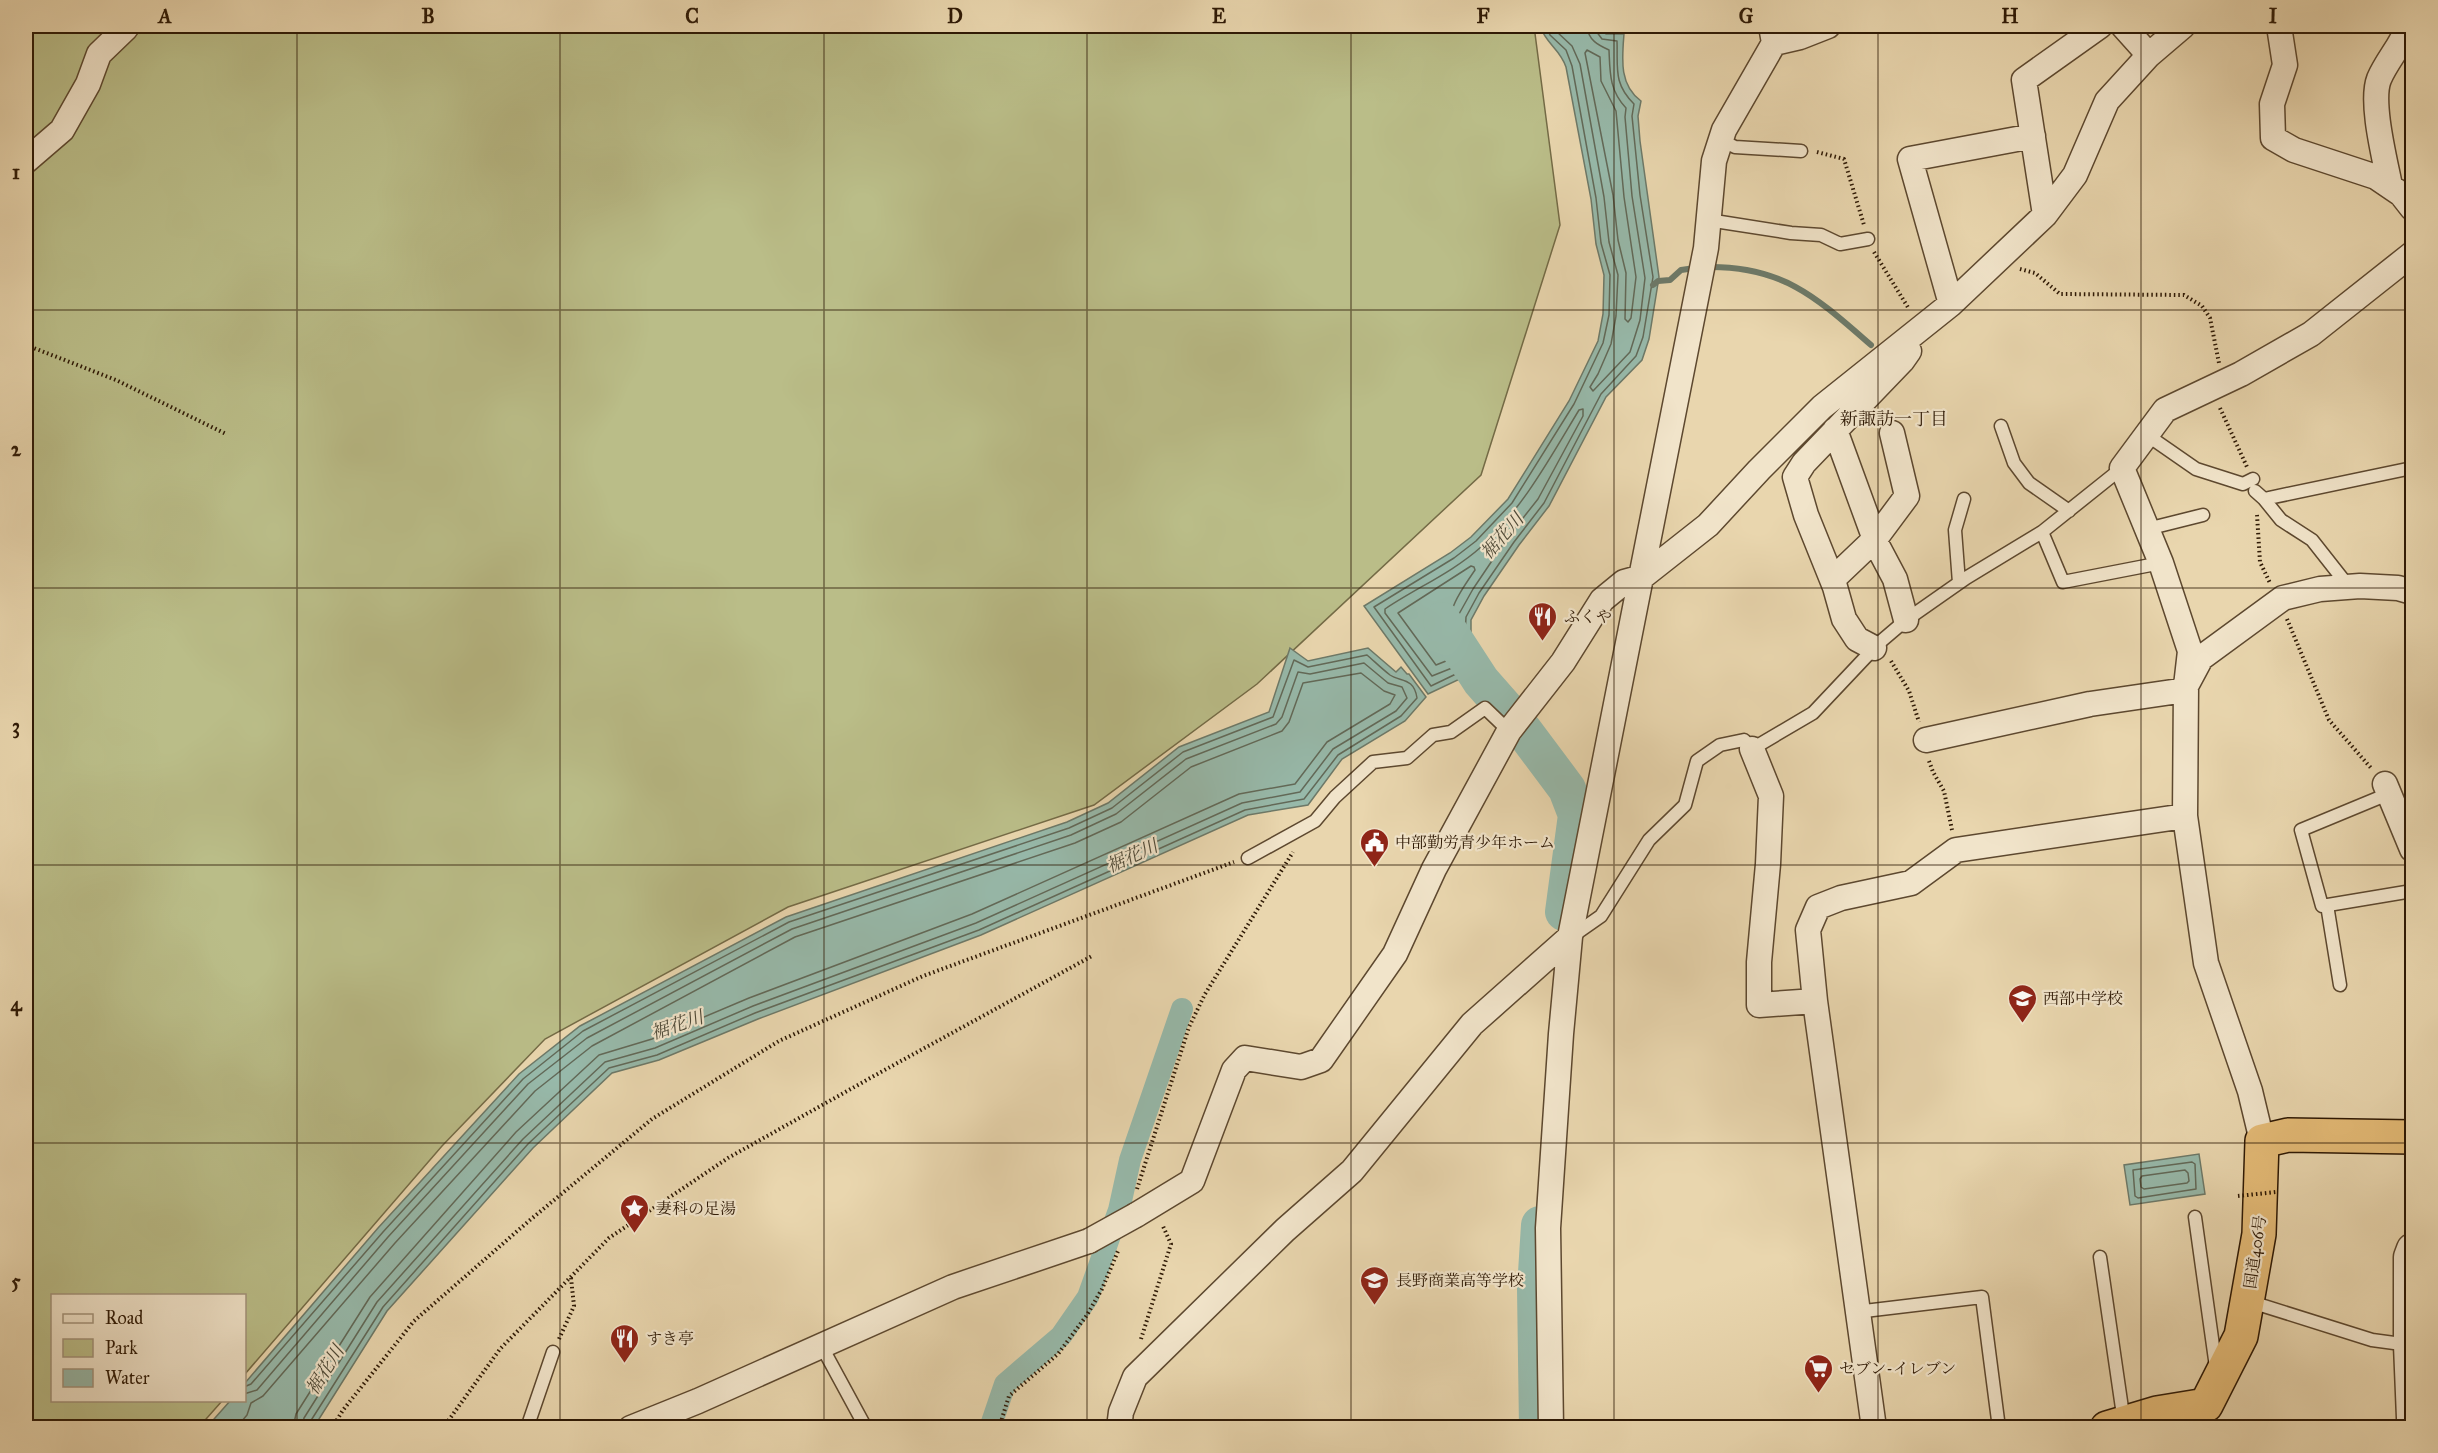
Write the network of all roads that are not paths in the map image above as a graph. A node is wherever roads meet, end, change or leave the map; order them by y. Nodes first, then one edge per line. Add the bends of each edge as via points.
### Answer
1 (125, 26) edge
2 (1828, 26) edge
3 (2100, 26) edge
4 (2123, 26) edge
5 (2183, 26) edge
6 (2279, 26) edge
7 (2408, 26) edge
8 (1773, 34) edge
9 (2149, 56) junction
10 (2033, 136) junction
11 (1721, 140) junction
12 (1801, 151) dead end
13 (26, 161) edge
14 (2390, 186) junction
15 (2412, 208) edge
16 (2045, 215) junction
17 (1708, 220) junction
18 (1868, 239) dead end
19 (2412, 254) edge
20 (1951, 304) junction
21 (1912, 334) junction
22 (2001, 426) dead end
23 (1836, 430) junction
24 (1892, 433) dead end
25 (2147, 435) junction
26 (2122, 468) junction
27 (2412, 468) edge
28 (2258, 490) junction
29 (1964, 499) dead end
30 (2069, 511) junction
31 (2203, 514) dead end
32 (2147, 529) junction
33 (2042, 532) junction
34 (1875, 540) junction
35 (2161, 563) junction
36 (1642, 577) junction
37 (1833, 579) junction
38 (1959, 583) junction
39 (2349, 587) junction
40 (2412, 592) edge
41 (1905, 620) junction
42 (1874, 648) junction
43 (2186, 686) junction
44 (1509, 731) junction
45 (1926, 741) dead end
46 (1752, 749) junction
47 (2387, 789) joint
48 (2186, 816) junction
49 (2412, 849) edge
50 (1248, 858) road end
51 (2412, 891) edge
52 (2327, 905) junction
53 (1570, 938) junction
54 (2340, 985) dead end
55 (1815, 1001) junction
56 (2412, 1137) edge
57 (2262, 1140) junction
58 (2194, 1217) dead end
59 (2412, 1249) edge
60 (2100, 1257) dead end
61 (2248, 1301) junction
62 (1856, 1312) junction
63 (822, 1347) junction
64 (2410, 1348) edge
65 (553, 1353) road end
66 (2210, 1404) edge
67 (2412, 1418) edge
68 (1115, 1422) edge
69 (2115, 1425) edge
70 (527, 1428) edge
71 (631, 1428) edge
72 (866, 1428) edge
73 (1551, 1428) edge
74 (1874, 1428) edge
75 (1999, 1428) edge

1 - 13 street via 99,54 88,84 62,130
2 - 8 street via 1800,37
3 - 10 street via 2024,80
4 - 9 street
5 - 9 street
6 - 14 street via 2285,65 2272,104 2273,138 2294,150 2376,177
7 - 14 street via 2379,80 2375,97
8 - 11 street
9 - 16 street via 2107,101 2075,175
10 - 16 street
10 - 20 street via 1910,159
11 - 12 lane via 1735,147
11 - 17 street via 1714,161
14 - 15 street
16 - 20 street via 1988,277
17 - 18 lane via 1821,235 1840,244
17 - 36 street via 1706,248
19 - 25 street via 2311,334 2165,410
20 - 21 street
21 - 23 street via 1913,345 1902,361
21 - 36 street via 1822,406 1708,525
22 - 30 lane via 2014,463 2029,483
23 - 34 street
23 - 37 street via 1795,477
24 - 34 street via 1907,496
25 - 26 street
25 - 28 lane via 2196,469
26 - 30 lane
26 - 32 street
27 - 28 lane
28 - 39 lane via 2281,520 2312,540
29 - 38 lane via 1955,530
30 - 33 lane
31 - 32 lane
32 - 35 street
33 - 35 lane via 2063,582
33 - 38 lane
34 - 37 street
34 - 41 street via 1895,579
35 - 43 street via 2190,651
36 - 44 street via 1624,582 1602,600 1563,662
36 - 53 street
37 - 42 street via 1844,619 1857,639
38 - 41 lane
39 - 40 street
39 - 43 street via 2283,598 2201,658
41 - 42 lane
42 - 46 lane via 1813,713
43 - 45 street via 2179,691 2090,704
43 - 48 street
44 - 50 lane via 1485,708 1451,732 1433,735 1407,758 1373,762 1315,821
44 - 63 street, bridge via 1434,869 1395,954 1321,1060 1301,1067 1245,1058 1234,1070 1192,1181 1142,1205 1089,1241 953,1287
46 - 53 lane via 1744,740 1720,745 1697,761 1685,805 1649,840 1601,916
46 - 55 street via 1771,796 1759,1005
47 - 49 street
47 - 52 lane via 2301,830 2322,906
48 - 55 street via 1956,850 1911,883 1818,907 1808,930
48 - 57 street via 2206,963 2250,1091
51 - 52 lane
52 - 54 lane
53 - 68 street via 1472,1024 1352,1171 1285,1230 1135,1377
53 - 73 street via 1548,1228
55 - 62 street
56 - 57 highway via 2288,1135
57 - 61 highway, 国道406号 via 2259,1234
58 - 66 lane
59 - 64 street
60 - 69 lane
61 - 64 lane
61 - 66 highway, 国道406号 via 2241,1336
62 - 74 street
62 - 75 lane via 1982,1297
63 - 71 street
63 - 72 lane
64 - 67 street
65 - 70 lane
66 - 69 highway

